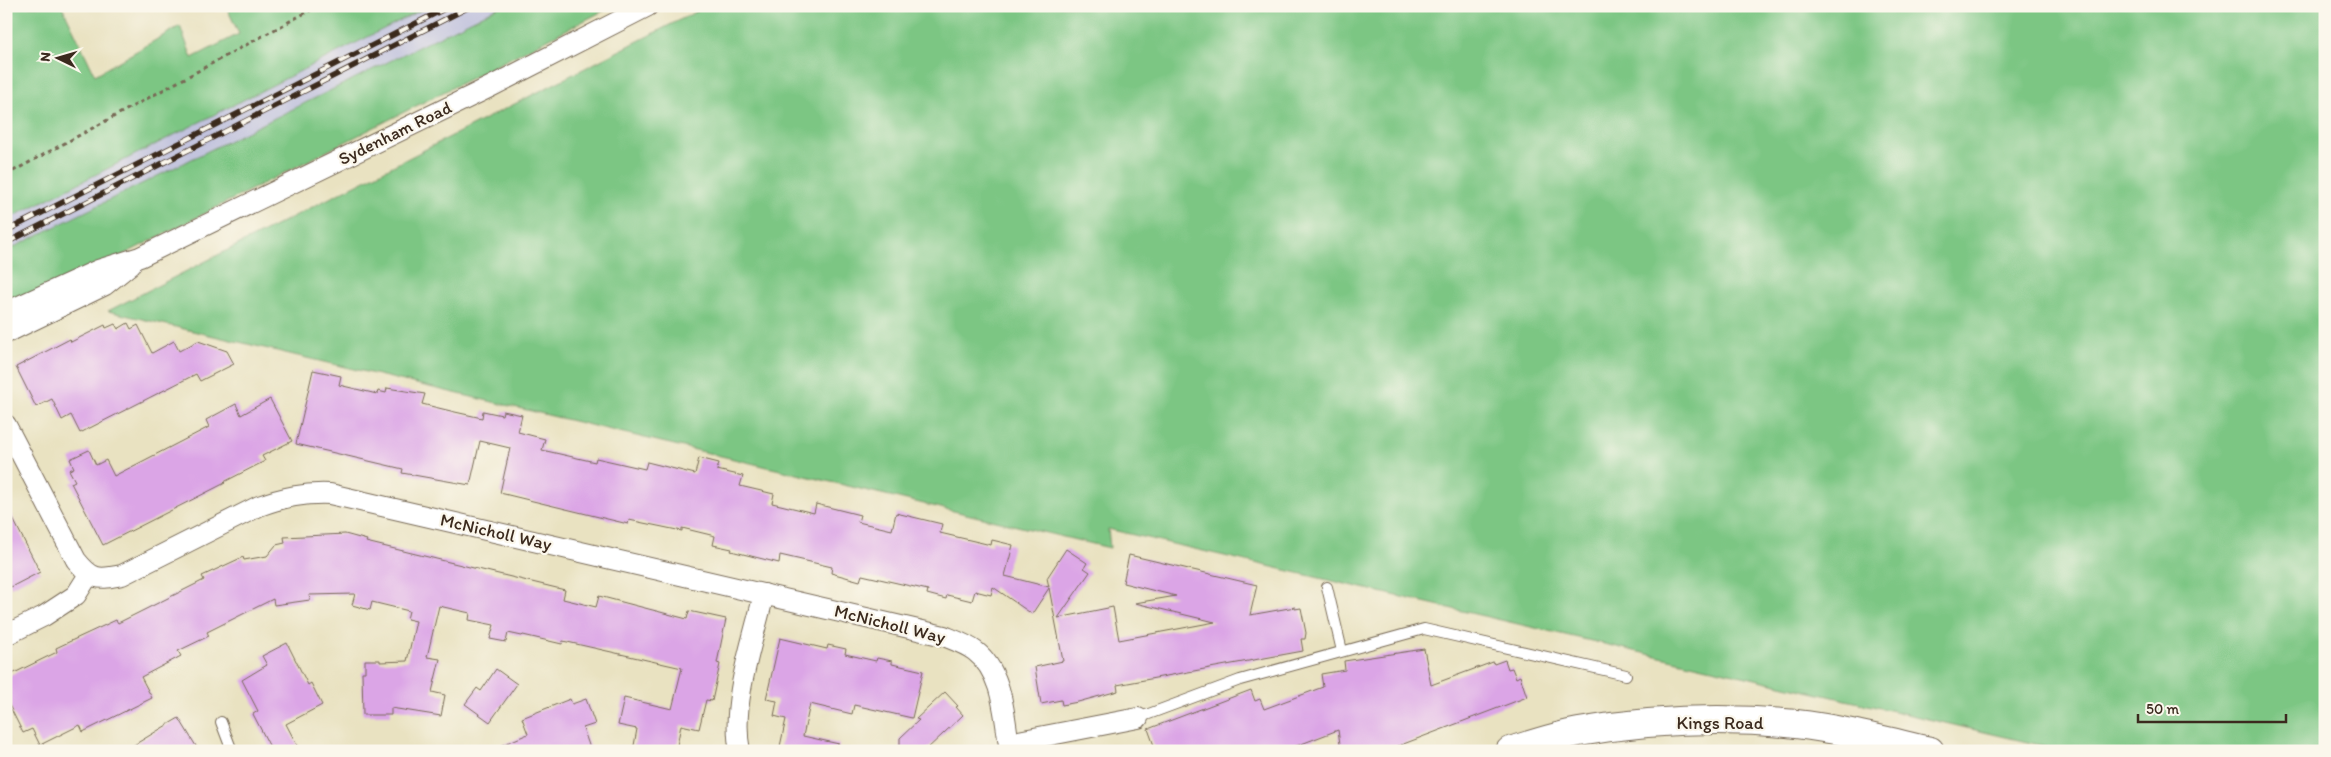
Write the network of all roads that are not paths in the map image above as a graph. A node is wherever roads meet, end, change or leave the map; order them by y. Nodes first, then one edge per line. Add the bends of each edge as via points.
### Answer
1 (648, 6) edge
2 (140, 257) junction
3 (6, 312) edge
4 (6, 333) edge
5 (6, 425) edge
6 (88, 576) junction
7 (1327, 587) dead end
8 (764, 594) junction
9 (6, 635) edge
10 (1342, 651) junction
11 (1626, 675) dead end
12 (1138, 718) joint
13 (221, 722) dead end
14 (1009, 747) edge
15 (232, 751) edge
16 (740, 751) edge
17 (1510, 751) edge
18 (1930, 751) edge

1 - 2 street, Sydenham Road via 492,86
2 - 3 street, Sydenham Road via 98,270
2 - 4 street, Sydenham Road via 105,285
5 - 6 street via 76,560
6 - 8 street, McNicholl Way via 103,579 122,575 259,506 307,493 330,494
6 - 9 street via 76,595
7 - 10 lane
8 - 14 street, McNicholl Way via 944,636 975,651 994,675
8 - 16 street via 739,702 736,722
10 - 11 lane via 1424,629
10 - 12 lane via 1240,680
12 - 14 street
13 - 15 lane
17 - 18 main road, Kings Road via 1578,732 1617,726 1709,721 1796,724

